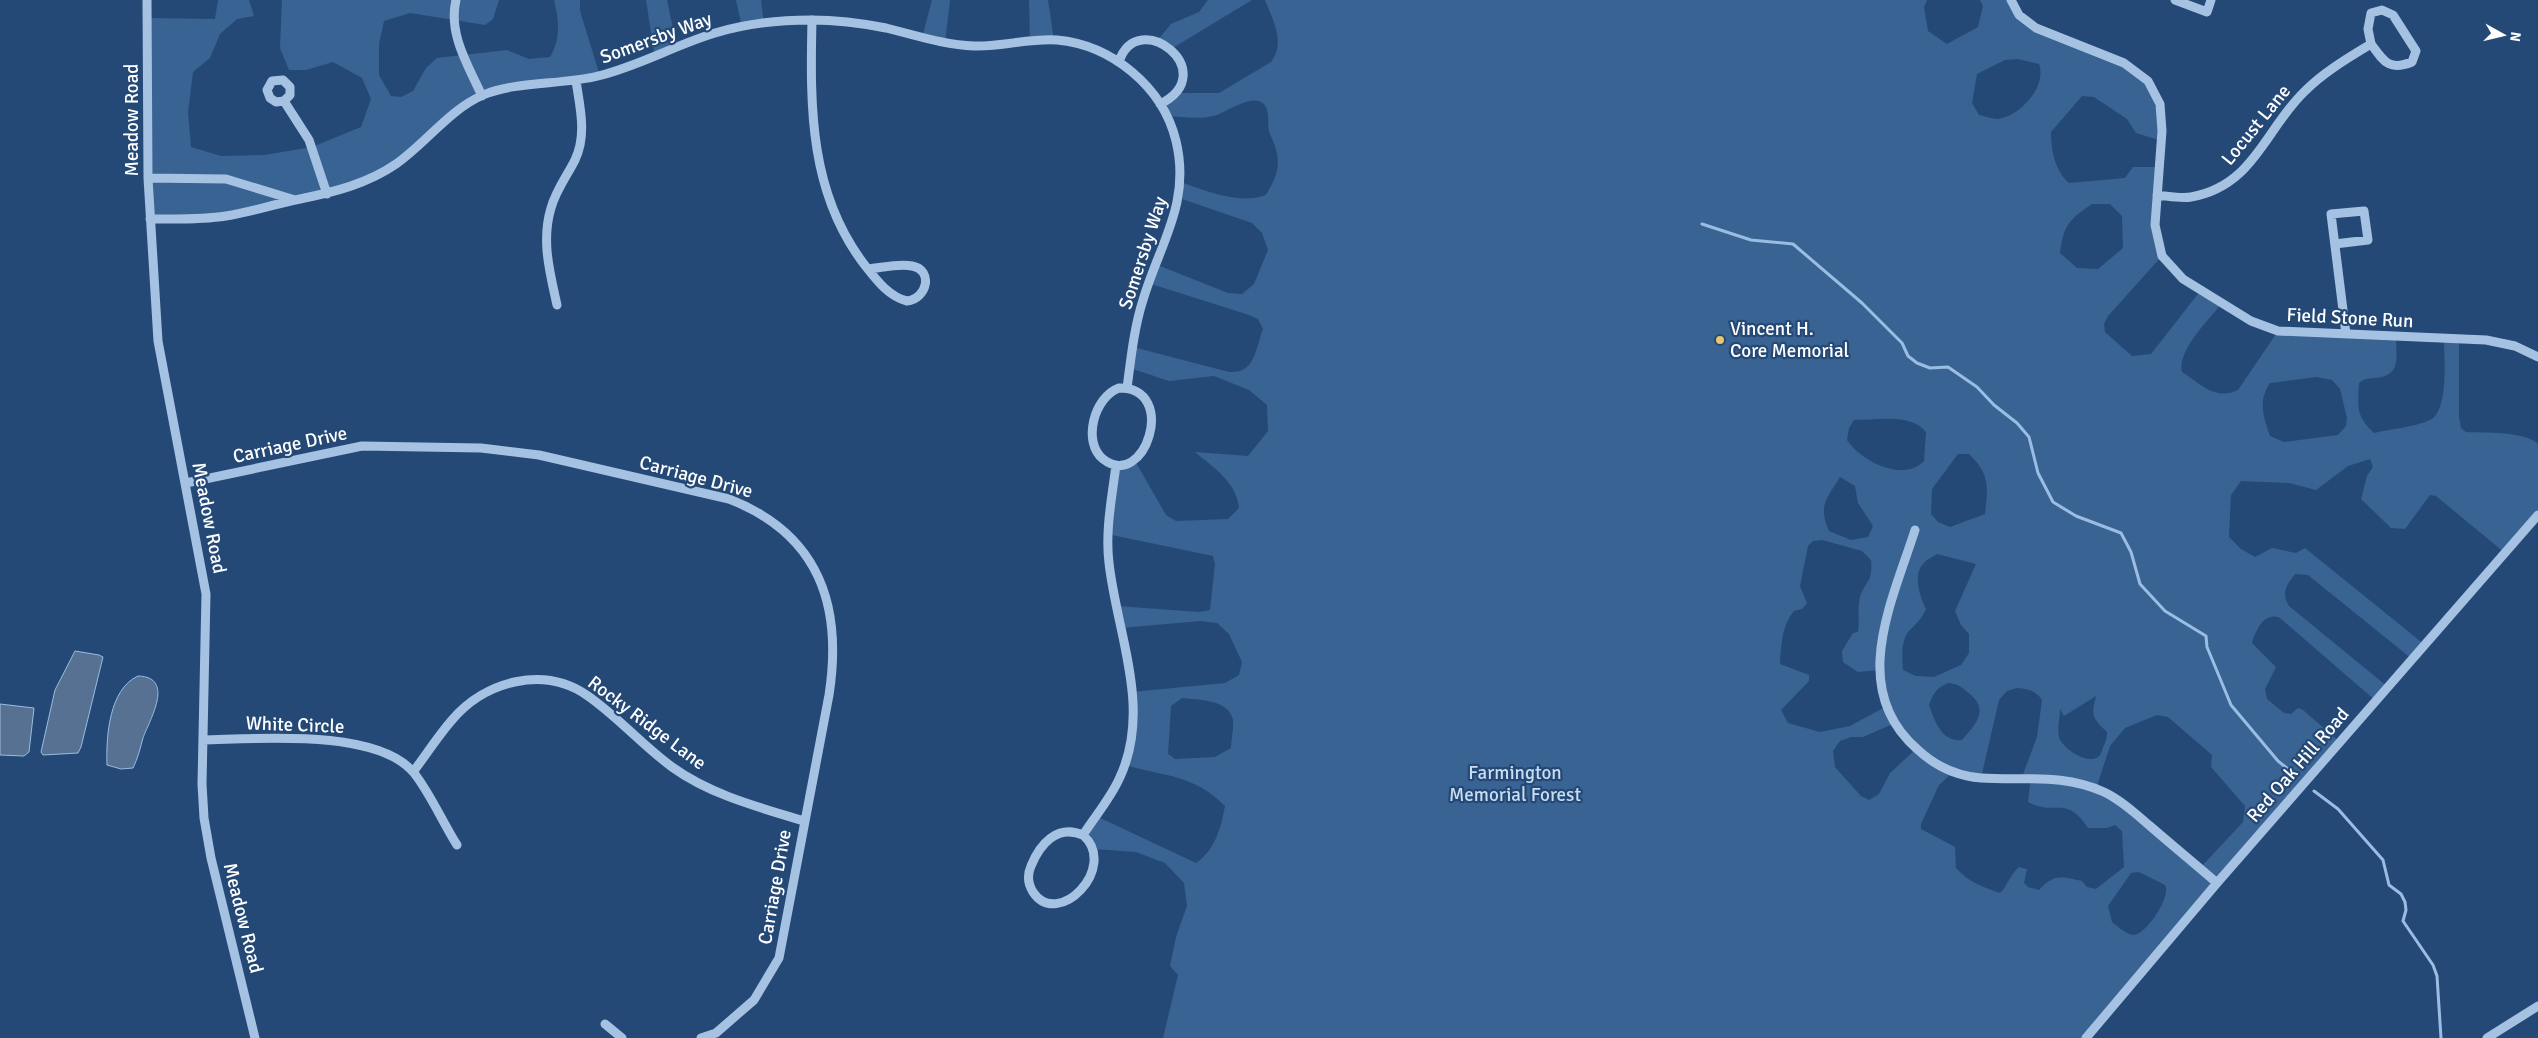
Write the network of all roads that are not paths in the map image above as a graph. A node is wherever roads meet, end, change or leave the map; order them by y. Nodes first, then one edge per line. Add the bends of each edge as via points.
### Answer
1 (147, 0) edge
2 (456, 0) edge
3 (2011, 0) edge
4 (2212, 0) edge
5 (2177, 1) edge
6 (812, 20) junction
7 (2371, 44) junction
8 (1119, 62) junction
9 (576, 81) junction
10 (482, 96) junction
11 (284, 101) dead end
12 (1160, 104) junction
13 (148, 178) junction
14 (327, 194) junction
15 (2157, 195) junction
16 (295, 200) junction
17 (150, 218) junction
18 (2335, 244) junction
19 (868, 269) junction
20 (557, 305) dead end
21 (2346, 334) junction
22 (2538, 357) edge
23 (1127, 388) junction
24 (1116, 465) junction
25 (186, 483) junction
26 (2538, 515) edge
27 (1915, 530) dead end
28 (203, 740) junction
29 (413, 772) junction
30 (804, 821) junction
31 (1082, 835) junction
32 (457, 845) dead end
33 (2217, 883) junction
34 (2538, 1006) edge
35 (604, 1024) dead end
36 (255, 1038) edge
37 (622, 1038) edge
38 (701, 1038) edge
39 (2086, 1038) edge
40 (2487, 1038) edge

1 - 13 street, Meadow Road
2 - 10 street via 456,35
3 - 15 street, Field Stone Run via 2020,16 2036,28 2124,63 2148,81 2160,104 2162,131
4 - 5 street via 2207,12
6 - 8 street, Somersby Way via 870,25 959,45 1054,40 1099,50
6 - 9 street, Somersby Way via 768,23 715,33 628,68
6 - 19 street via 811,107 820,167 841,225
7 - 7 street via 2385,63 2399,67 2412,62 2416,51 2393,16 2382,10 2371,13 2368,29
7 - 15 street, Locust Lane via 2306,90 2279,120 2252,163 2234,179 2212,191 2190,197
8 - 12 street, Somersby Way via 1146,86
8 - 12 street via 1127,49 1146,40 1162,43 1175,52 1180,62 1180,84 1175,93
9 - 10 street, Somersby Way via 515,87
9 - 20 street via 582,116 580,146 551,207 546,242
10 - 14 street, Somersby Way via 455,113 414,150 382,173
11 - 14 street via 309,140
12 - 23 street, Somersby Way via 1172,127 1181,182 1170,231 1141,304
13 - 16 street, Somersby Way via 226,179
13 - 17 street, Meadow Road
14 - 16 street, Somersby Way
15 - 21 street, Field Stone Run via 2155,226 2162,256 2183,279 2251,321 2278,330
16 - 17 street, Somersby Way via 222,217
17 - 25 street, Meadow Road via 158,341
18 - 18 street via 2331,214 2364,211 2368,240
18 - 21 street
19 - 19 street via 880,284 902,299 913,300 925,288 922,272 912,266
21 - 22 street, Field Stone Run via 2486,340 2515,346
23 - 24 street via 1119,388 1104,396 1094,424 1096,451
23 - 24 street via 1144,396 1149,405 1150,425 1142,454 1126,464
24 - 31 street via 1107,534 1108,554 1132,683 1134,715 1131,747 1120,778
25 - 28 street, Meadow Road via 206,594
25 - 30 street, Carriage Drive via 362,446 481,448 575,463 729,499 754,509 795,540 810,560 830,610 834,666
26 - 33 street, Red Oak Hill Road
27 - 33 street via 1878,656 1881,686 1890,716 1904,738 1928,760 1952,773 1981,778 2041,777 2074,782 2105,793
28 - 29 street, White Circle via 335,740 380,752
28 - 36 street, Meadow Road via 204,809 211,858
29 - 30 street, Rocky Ridge Lane via 453,719 494,688 514,681 551,681 586,694 671,766 696,782 724,796
29 - 32 street, White Circle
30 - 38 street, Carriage Drive via 779,958 754,1000 716,1033
31 - 31 street via 1075,831 1058,833 1050,837 1038,854 1028,879 1035,895 1042,900 1050,904 1069,901 1088,877 1096,859 1090,841
33 - 39 street, Red Oak Hill Road
34 - 40 street
35 - 37 street

